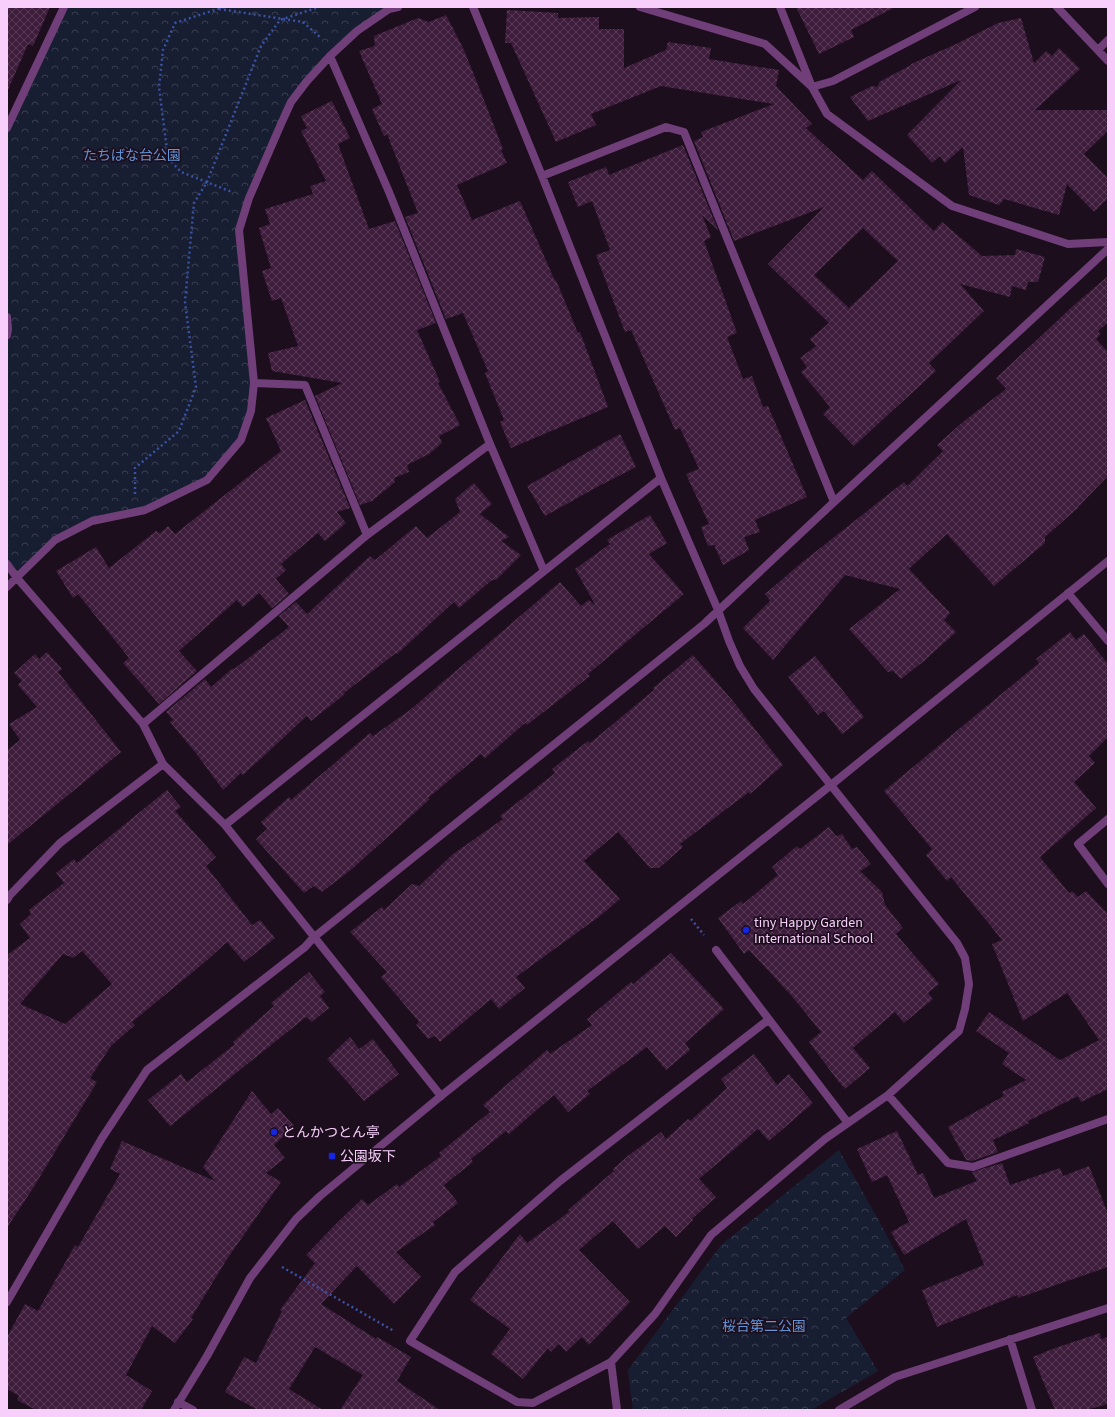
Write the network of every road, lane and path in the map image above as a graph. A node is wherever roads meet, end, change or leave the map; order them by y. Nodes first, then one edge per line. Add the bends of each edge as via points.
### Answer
1 (64, 7) edge
2 (224, 7) edge
3 (319, 7) edge
4 (398, 7) edge
5 (473, 7) edge
6 (640, 7) edge
7 (780, 7) edge
8 (975, 7) edge
9 (1057, 7) edge
10 (218, 9) junction
11 (280, 20) junction
12 (1108, 40) edge
13 (1098, 50) junction
14 (333, 53) junction
15 (1108, 61) edge
16 (812, 87) junction
17 (7, 128) edge
18 (542, 176) junction
19 (207, 182) junction
20 (249, 198) junction
21 (1108, 242) edge
22 (1108, 249) edge
23 (7, 317) edge
24 (7, 335) edge
25 (254, 383) junction
26 (490, 444) junction
27 (661, 478) junction
28 (834, 502) junction
29 (135, 512) junction
30 (367, 535) junction
31 (1108, 561) edge
32 (7, 564) edge
33 (544, 571) junction
34 (16, 578) junction
35 (7, 587) edge
36 (1068, 593) junction
37 (718, 610) junction
38 (1108, 641) edge
39 (143, 724) junction
40 (163, 764) junction
41 (831, 785) junction
42 (1108, 819) edge
43 (225, 826) junction
44 (1108, 884) edge
45 (7, 900) edge
46 (680, 905) junction
47 (313, 938) junction
48 (716, 950) joint
49 (768, 1020) junction
50 (888, 1095) junction
51 (441, 1096) junction
52 (1108, 1119) edge
53 (848, 1123) junction
54 (265, 1257) junction
55 (7, 1302) edge
56 (1108, 1308) edge
57 (1010, 1339) junction
58 (410, 1341) junction
59 (611, 1362) junction
60 (178, 1402) junction
61 (174, 1410) edge
62 (193, 1410) edge
63 (617, 1410) edge
64 (839, 1410) edge
65 (1032, 1410) edge

1 - 17 street
2 - 10 path
3 - 11 path
4 - 14 street via 389,9 357,31
5 - 18 street
6 - 16 street via 765,44
7 - 16 street
8 - 16 street via 833,80
9 - 13 street
10 - 11 path
10 - 19 path via 175,23 163,50 159,87 168,158 181,172
11 - 14 path via 303,22
11 - 19 path via 261,46
12 - 13 street
13 - 15 street
14 - 20 street via 291,102
14 - 26 street
16 - 21 street via 827,114 952,206 1068,244
18 - 27 street
18 - 28 street via 666,127 684,132
19 - 20 path
19 - 29 path via 194,203 185,302 196,387 179,431 134,468
20 - 25 street via 239,230
22 - 28 street
23 - 24 street
25 - 29 street via 251,411 241,440 207,480 145,510
25 - 30 street via 305,385
26 - 30 street
26 - 33 street
27 - 33 street
27 - 37 street
28 - 37 street
29 - 34 street via 92,521 55,540
30 - 39 street
31 - 36 street
32 - 34 street
33 - 43 street
34 - 35 street
34 - 39 street
36 - 38 street
36 - 41 street
37 - 41 street via 731,648 754,689
37 - 47 street via 704,624
39 - 40 street
40 - 43 street
40 - 45 street via 60,843
41 - 46 street
41 - 50 street via 957,943 965,958 969,984 959,1031
42 - 44 street via 1078,844
43 - 47 street
46 - 48 path
46 - 51 street
47 - 51 street
47 - 55 street via 147,1070 102,1138
48 - 49 street
49 - 53 street
49 - 58 street via 560,1181 455,1272
50 - 52 street via 948,1163 974,1167
50 - 53 street
51 - 54 street via 320,1196 296,1219
53 - 59 street via 825,1139 710,1235 655,1314
54 - 58 path
54 - 60 street via 250,1278
56 - 57 street
57 - 64 street via 895,1377
57 - 65 street
58 - 59 street via 517,1402 533,1403
59 - 63 street
60 - 61 street
60 - 62 street

